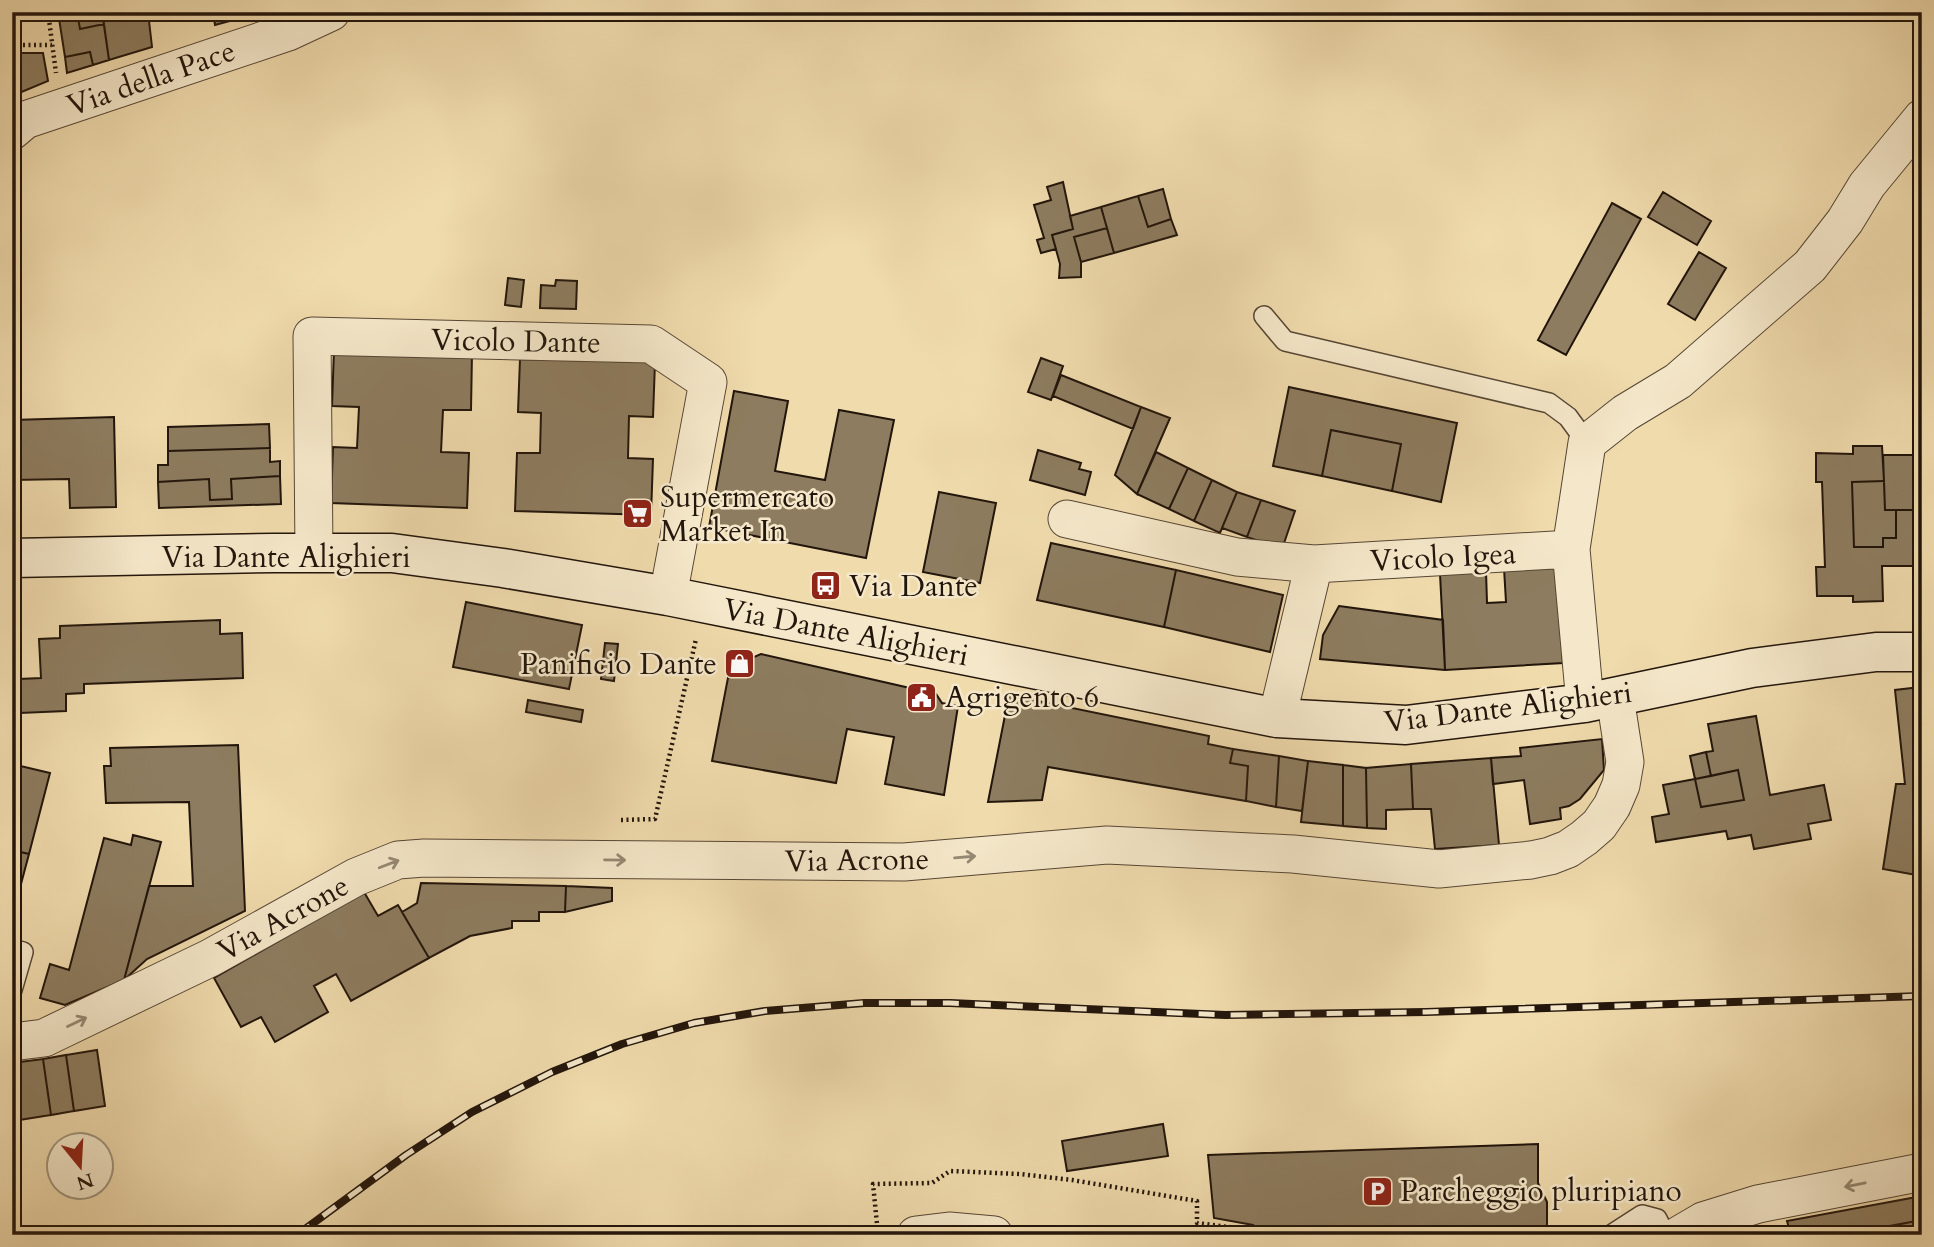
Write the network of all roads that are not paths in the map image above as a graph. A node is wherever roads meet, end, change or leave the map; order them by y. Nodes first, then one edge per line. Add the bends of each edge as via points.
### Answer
1 (331, 12) edge
2 (1922, 118) edge
3 (17, 124) edge
4 (1264, 316) dead end
5 (1587, 443) junction
6 (1067, 519) dead end
7 (1571, 550) junction
8 (314, 553) junction
9 (13, 563) edge
10 (1314, 564) junction
11 (686, 600) junction
12 (1922, 652) edge
13 (1600, 700) junction
14 (1278, 718) junction
15 (12, 949) edge
16 (12, 990) edge
17 (12, 1042) edge
18 (1922, 1172) edge
19 (916, 1235) edge
20 (993, 1235) edge
21 (1611, 1235) edge
22 (1665, 1235) edge
23 (1679, 1235) edge

1 - 3 street, Via della Pace via 288,32
2 - 5 street via 1810,266 1678,381
4 - 5 lane via 1285,341 1549,403 1569,417
5 - 7 street, Via Acrone
6 - 10 street, Vicolo Igea via 1237,557
7 - 10 street, Vicolo Igea
7 - 13 street, Via Acrone
8 - 9 street, Via Dante Alighieri
8 - 11 street, Via Dante Alighieri via 392,553
8 - 11 street, Vicolo Dante via 312,336 651,344 708,382
10 - 14 street
11 - 14 street, Via Dante Alighieri
12 - 13 street, Via Dante Alighieri via 1876,652 1752,668
13 - 14 street, Via Dante Alighieri via 1406,725
17 -> 13 street, Via Acrone via 44,1038 210,958 356,877 398,860 904,862 1107,845 1293,854 1439,869 1550,856 1568,849 1599,825 1621,785 1625,762
15 - 16 lane via 23,952
18 -> 23 street via 1758,1204 1703,1221
19 - 20 street via 949,1231
21 - 22 lane via 1642,1215 1657,1219

